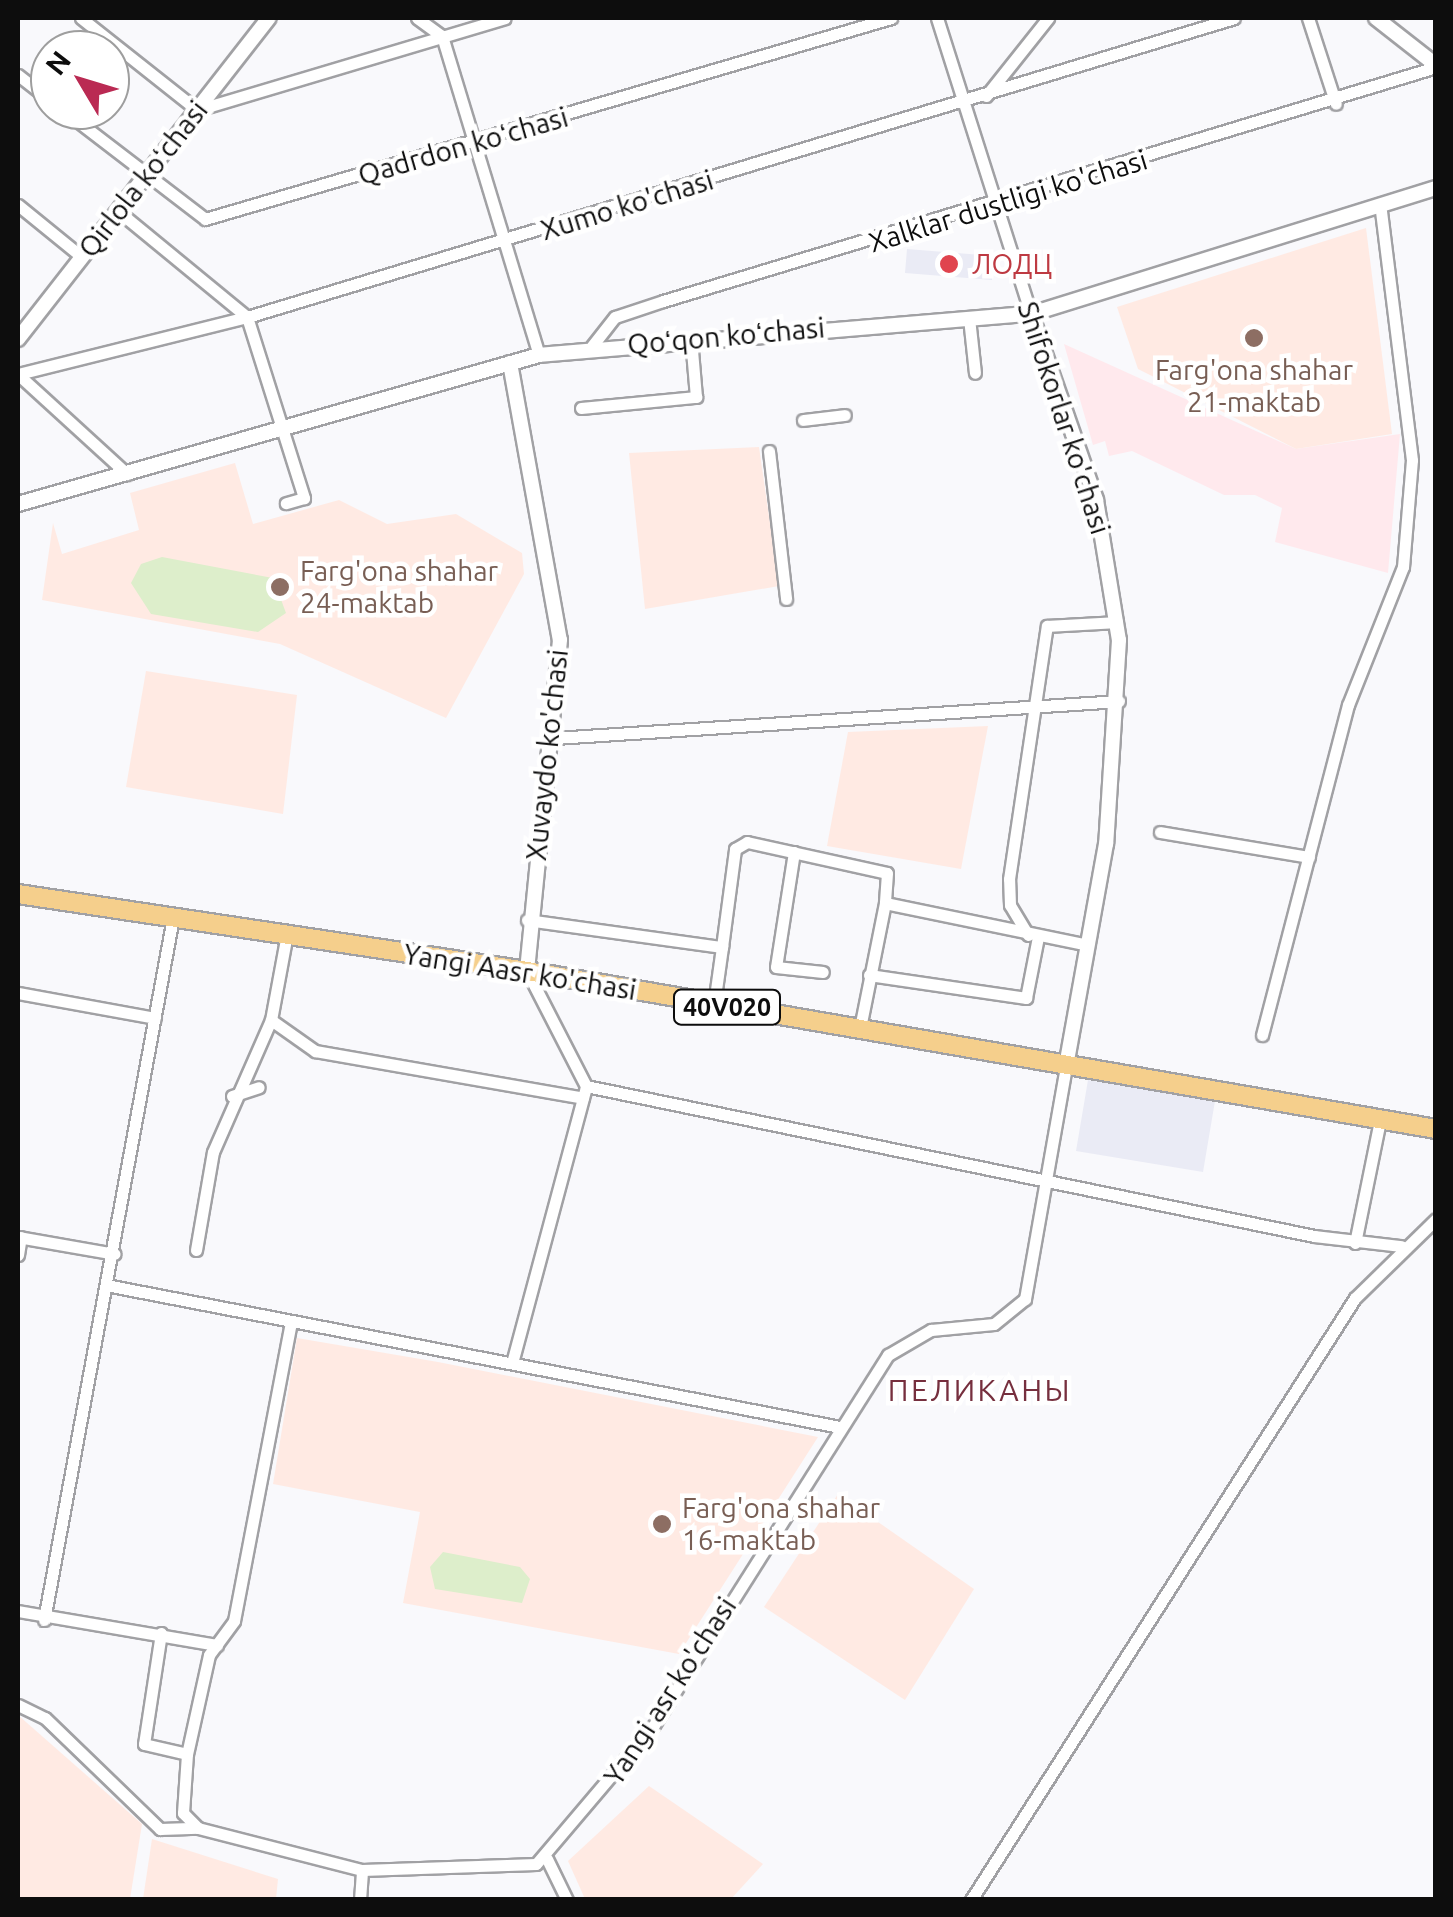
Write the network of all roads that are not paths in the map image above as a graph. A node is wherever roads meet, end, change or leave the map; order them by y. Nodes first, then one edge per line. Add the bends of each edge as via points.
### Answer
1 (82, 18) edge
2 (269, 18) edge
3 (417, 18) edge
4 (505, 18) edge
5 (891, 18) edge
6 (937, 18) edge
7 (1048, 18) edge
8 (1234, 18) edge
9 (1308, 18) edge
10 (1376, 18) edge
11 (442, 36) junction
12 (1436, 44) edge
13 (1432, 63) edge
14 (986, 96) junction
15 (964, 104) junction
16 (1336, 104) junction
17 (198, 110) junction
18 (89, 130) edge
19 (473, 144) junction
20 (147, 174) junction
21 (1436, 188) edge
22 (996, 204) junction
23 (18, 205) edge
24 (118, 211) junction
25 (1381, 211) junction
26 (502, 242) junction
27 (82, 256) junction
28 (1031, 314) junction
29 (246, 317) junction
30 (968, 318) junction
31 (18, 339) edge
32 (691, 339) junction
33 (592, 346) junction
34 (538, 355) junction
35 (510, 363) junction
36 (975, 372) dead end
37 (20, 376) edge
38 (582, 408) dead end
39 (844, 415) dead end
40 (803, 420) dead end
41 (283, 425) junction
42 (769, 451) dead end
43 (127, 474) junction
44 (286, 503) dead end
45 (18, 504) edge
46 (786, 599) dead end
47 (1117, 622) junction
48 (1118, 701) junction
49 (1042, 706) junction
50 (555, 738) junction
51 (1160, 832) dead end
52 (794, 852) junction
53 (1309, 857) junction
54 (18, 894) edge
55 (885, 903) junction
56 (172, 918) junction
57 (527, 920) junction
58 (287, 934) junction
59 (1033, 936) junction
60 (1088, 945) junction
61 (722, 948) junction
62 (527, 971) junction
63 (824, 972) dead end
64 (869, 975) junction
65 (18, 993) edge
66 (714, 1004) junction
67 (156, 1018) junction
68 (271, 1020) junction
69 (860, 1028) junction
70 (1262, 1035) dead end
71 (1066, 1066) junction
72 (259, 1087) dead end
73 (584, 1092) junction
74 (232, 1096) junction
75 (1380, 1120) junction
76 (1436, 1129) edge
77 (1046, 1180) junction
78 (1436, 1219) edge
79 (19, 1237) edge
80 (1355, 1243) junction
81 (1402, 1246) junction
82 (196, 1250) dead end
83 (115, 1254) junction
84 (18, 1256) edge
85 (111, 1286) junction
86 (291, 1322) junction
87 (512, 1363) junction
88 (840, 1427) junction
89 (18, 1611) edge
90 (44, 1620) junction
91 (161, 1634) junction
92 (217, 1645) junction
93 (18, 1705) edge
94 (187, 1754) junction
95 (198, 1828) junction
96 (548, 1859) junction
97 (362, 1870) junction
98 (360, 1900) edge
99 (567, 1900) edge
100 (971, 1900) edge

1 - 17 street
2 - 17 street, Qirlola koʻchasi
3 - 11 street
4 - 11 street
5 - 19 street, Qadrdon koʻchasi
6 - 15 street, Shifokorlar ko'chasi
7 - 14 street
8 - 14 street, Xumo ko'chasi
9 - 16 street
10 - 13 street
11 - 17 street
11 - 19 street
12 - 13 street, Xalklar dustligi ko'chasi
13 - 16 street, Xalklar dustligi ko'chasi
14 - 15 street, Xumo ko'chasi
15 - 22 street, Shifokorlar ko'chasi
15 - 26 street, Xumo ko'chasi
16 - 22 street, Xalklar dustligi ko'chasi
17 - 20 street, Qirlola koʻchasi
18 - 20 street, Qadrdon koʻchasi
19 - 20 street, Qadrdon koʻchasi via 205,219
19 - 26 street
20 - 24 street, Qirlola koʻchasi
21 - 25 street, Qoʻqon koʻchasi
22 - 28 street, Shifokorlar ko'chasi
22 - 33 street, Xalklar dustligi ko'chasi via 615,317
23 - 27 street
24 - 27 street, Qirlola koʻchasi
24 - 29 street
25 - 28 street, Qoʻqon koʻchasi
25 - 53 street via 1412,460 1403,567 1350,700
26 - 29 street, Xumo ko'chasi
26 - 34 street
27 - 31 street, Qirlola koʻchasi
28 - 30 street, Qoʻqon koʻchasi
28 - 47 street, Shifokorlar ko'chasi via 1096,500
29 - 37 street, Xumo ko'chasi
29 - 41 street
30 - 32 street, Qoʻqon koʻchasi
30 - 36 street
32 - 33 street, Qoʻqon koʻchasi
32 - 38 street via 696,397
33 - 34 street, Qoʻqon koʻchasi
34 - 35 street, Qoʻqon koʻchasi
35 - 41 street, Qoʻqon koʻchasi
35 - 50 street, Xuvaydo ko'chasi via 552,560 560,640
37 - 43 street
39 - 40 street
41 - 43 street, Qoʻqon koʻchasi
41 - 44 street via 304,498
42 - 46 street
43 - 45 street, Qoʻqon koʻchasi
47 - 48 street, Shifokorlar ko'chasi
47 - 49 street via 1047,626
48 - 49 street
48 - 60 street, Shifokorlar ko'chasi
49 - 50 street
49 - 59 street via 1009,879 1010,905
50 - 57 street, Xuvaydo ko'chasi
51 - 53 street
52 - 55 street via 887,874
52 - 61 street via 747,842 736,850
52 - 63 street via 776,967
53 - 70 street
54 - 56 main road, Yangi Aasr ko'chasi / 40V020
55 - 59 street
55 - 64 street
56 - 58 main road, Yangi Aasr ko'chasi / 40V020
56 - 67 street
57 - 61 street
57 - 62 street, Xuvaydo ko'chasi
58 - 62 main road, Yangi Aasr ko'chasi / 40V020
58 - 68 street
59 - 60 street
59 - 64 street via 1026,998
60 - 71 street, Shifokorlar ko'chasi
61 - 66 street
62 - 66 main road, Yangi Aasr ko'chasi / 40V020
62 - 73 street
64 - 69 street
65 - 67 street
66 - 69 main road, Yangi Aasr ko'chasi / 40V020
67 - 83 street
68 - 73 street via 315,1050
68 - 74 street
69 - 71 main road, Yangi Aasr ko'chasi / 40V020
71 - 75 main road, Yangi Aasr ko'chasi / 40V020
71 - 77 street, Yangi asr ko'chasi
72 - 74 street
73 - 77 street
73 - 87 street
74 - 82 street
75 - 76 main road, Yangi Aasr ko'chasi / 40V020
75 - 80 street
77 - 80 street
77 - 88 street, Yangi asr ko'chasi via 1015,1311 994,1324 902,1344
78 - 81 street
79 - 83 street
79 - 84 street
80 - 81 street
81 - 100 street via 1355,1298
83 - 85 street
85 - 86 street
85 - 90 street
86 - 87 street
86 - 92 street via 234,1621
87 - 88 street
88 - 96 street, Yangi asr ko'chasi via 654,1726
89 - 90 street
90 - 91 street
91 - 92 street
91 - 94 street via 144,1744
92 - 94 street
93 - 95 street via 46,1718 160,1829
94 - 95 street via 180,1805
95 - 97 street
96 - 97 street
96 - 99 street
97 - 98 street

